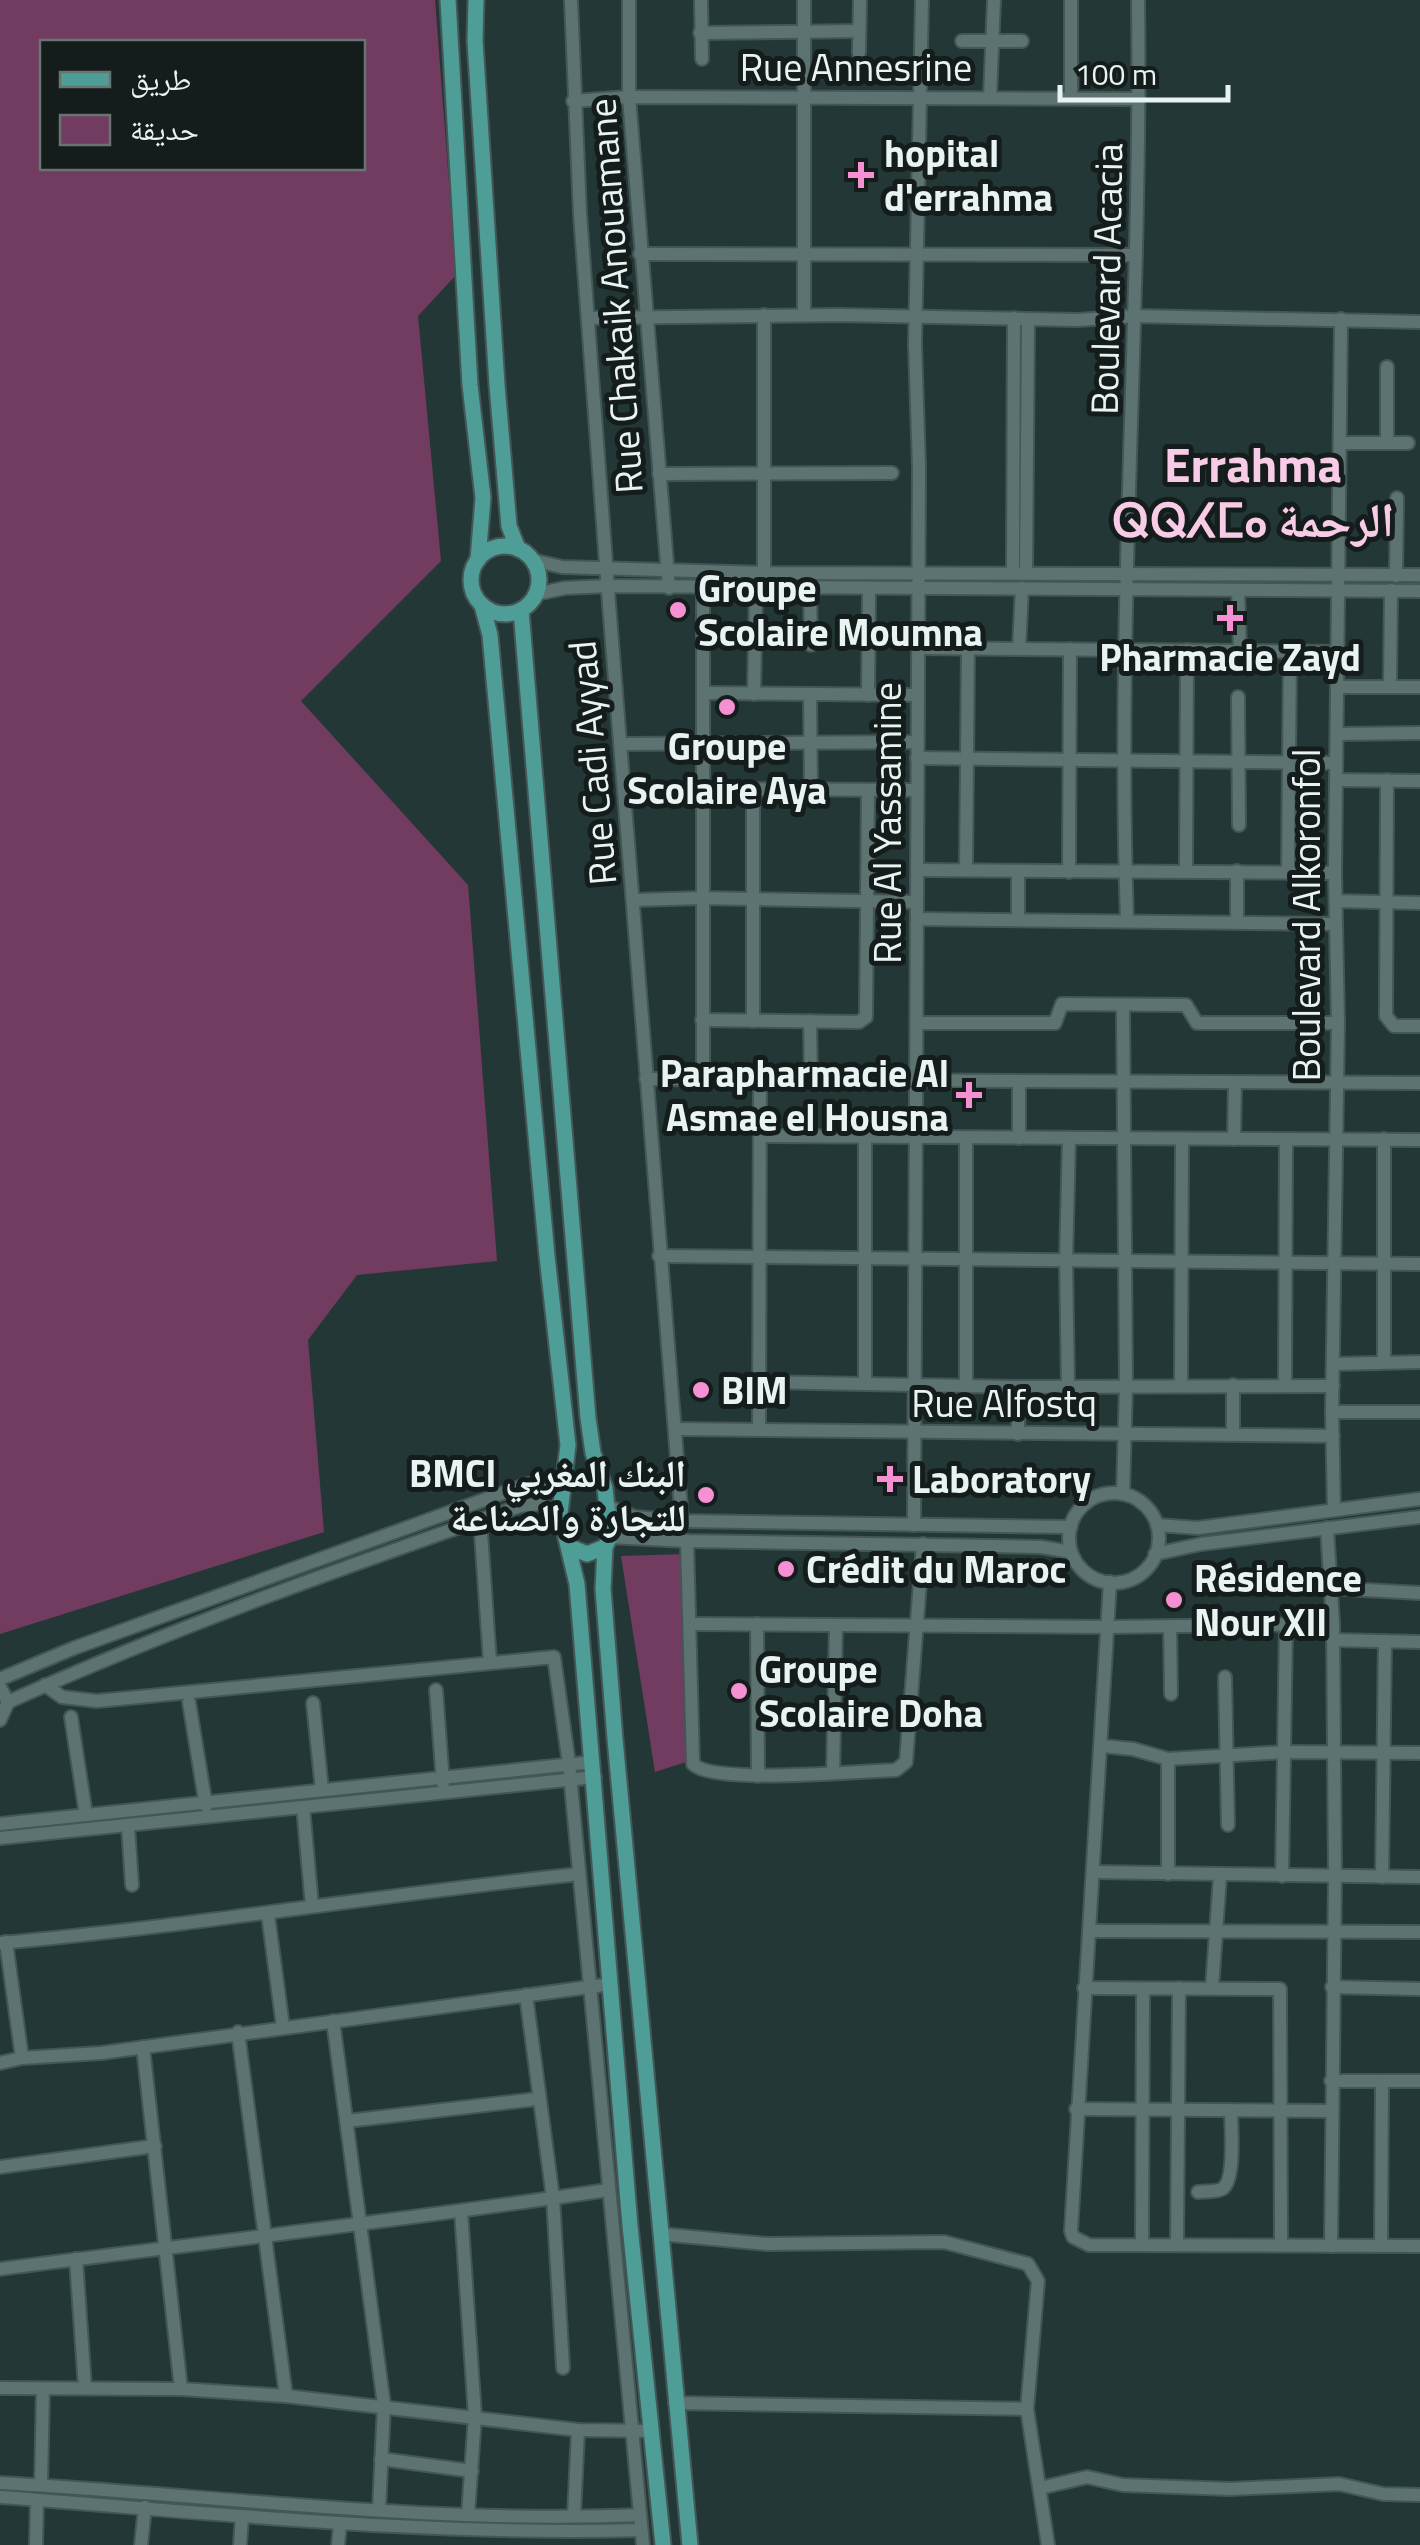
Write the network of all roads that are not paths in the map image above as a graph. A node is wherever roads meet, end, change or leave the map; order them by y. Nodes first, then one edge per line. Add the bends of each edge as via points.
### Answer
1 (448, 0) edge
2 (476, 0) edge
3 (570, 0) edge
4 (629, 0) edge
5 (701, 0) edge
6 (804, 0) edge
7 (860, 0) edge
8 (922, 0) edge
9 (994, 0) edge
10 (1071, 0) edge
11 (1138, 0) edge
12 (860, 31) junction
13 (700, 33) junction
14 (804, 33) junction
15 (962, 42) dead end
16 (992, 42) junction
17 (1022, 42) dead end
18 (859, 52) dead end
19 (702, 59) dead end
20 (922, 96) junction
21 (629, 97) junction
22 (803, 97) junction
23 (990, 97) junction
24 (1071, 97) junction
25 (1139, 99) junction
26 (574, 101) junction
27 (640, 254) junction
28 (802, 254) junction
29 (918, 254) junction
30 (1136, 255) junction
31 (764, 315) junction
32 (804, 315) junction
33 (645, 316) junction
34 (1135, 316) junction
35 (916, 317) junction
36 (589, 318) junction
37 (1021, 318) junction
38 (1342, 320) junction
39 (1420, 322) edge
40 (1387, 367) dead end
41 (1408, 443) dead end
42 (1341, 444) junction
43 (1387, 444) junction
44 (892, 472) dead end
45 (764, 473) junction
46 (659, 474) junction
47 (1397, 498) dead end
48 (518, 549) junction
49 (478, 560) junction
50 (532, 560) junction
51 (608, 568) junction
52 (667, 570) junction
53 (764, 573) junction
54 (1020, 573) junction
55 (1420, 575) edge
56 (1341, 576) junction
57 (1396, 576) junction
58 (918, 581) junction
59 (1128, 581) junction
60 (608, 586) junction
61 (669, 588) junction
62 (703, 588) junction
63 (756, 588) junction
64 (1022, 588) junction
65 (810, 589) junction
66 (869, 589) junction
67 (1238, 590) junction
68 (1391, 590) junction
69 (1420, 590) edge
70 (1341, 591) junction
71 (536, 594) junction
72 (482, 605) junction
73 (521, 610) junction
74 (812, 645) dead end
75 (917, 648) junction
76 (968, 648) junction
77 (1127, 648) junction
78 (1019, 649) junction
79 (1070, 649) junction
80 (1187, 650) junction
81 (1240, 651) junction
82 (1290, 652) junction
83 (1338, 652) junction
84 (1337, 686) junction
85 (1390, 686) junction
86 (1420, 687) edge
87 (704, 693) junction
88 (754, 694) junction
89 (917, 694) junction
90 (868, 695) junction
91 (810, 696) junction
92 (1238, 697) dead end
93 (1420, 733) edge
94 (1337, 734) junction
95 (704, 741) junction
96 (811, 741) junction
97 (917, 742) junction
98 (622, 744) junction
99 (917, 758) junction
100 (968, 758) junction
101 (1070, 758) junction
102 (1126, 760) junction
103 (1185, 761) junction
104 (1238, 762) junction
105 (1289, 762) junction
106 (1336, 762) junction
107 (1336, 780) junction
108 (1387, 780) junction
109 (1420, 780) edge
110 (704, 789) junction
111 (753, 789) junction
112 (811, 790) junction
113 (868, 790) junction
114 (916, 790) junction
115 (1239, 825) dead end
116 (917, 870) junction
117 (966, 870) junction
118 (1186, 870) junction
119 (1018, 871) junction
120 (1237, 871) junction
121 (1069, 872) junction
122 (1125, 872) junction
123 (1288, 872) junction
124 (1336, 873) junction
125 (700, 898) junction
126 (753, 899) junction
127 (634, 900) junction
128 (866, 901) junction
129 (1336, 901) junction
130 (916, 902) junction
131 (1388, 902) junction
132 (1420, 903) edge
133 (916, 919) junction
134 (1018, 919) junction
135 (1127, 919) junction
136 (1237, 922) junction
137 (1336, 924) junction
138 (1123, 1007) junction
139 (702, 1020) junction
140 (752, 1021) junction
141 (810, 1022) junction
142 (917, 1023) junction
143 (1338, 1023) junction
144 (1420, 1026) edge
145 (703, 1079) junction
146 (760, 1079) junction
147 (646, 1080) junction
148 (811, 1080) junction
149 (918, 1081) junction
150 (1019, 1082) junction
151 (1122, 1082) junction
152 (1235, 1082) junction
153 (1336, 1082) junction
154 (1420, 1082) edge
155 (762, 1136) junction
156 (865, 1137) junction
157 (917, 1137) junction
158 (966, 1138) junction
159 (1019, 1138) junction
160 (1069, 1139) junction
161 (1123, 1139) junction
162 (1182, 1139) junction
163 (1234, 1140) junction
164 (1286, 1140) junction
165 (1336, 1140) junction
166 (1384, 1140) junction
167 (1420, 1140) edge
168 (660, 1256) junction
169 (760, 1258) junction
170 (863, 1259) junction
171 (915, 1259) junction
172 (966, 1260) junction
173 (1066, 1261) junction
174 (1125, 1261) junction
175 (1181, 1262) junction
176 (1283, 1262) junction
177 (1335, 1262) junction
178 (1385, 1263) junction
179 (1420, 1264) edge
180 (1384, 1362) junction
181 (1420, 1362) edge
182 (1334, 1364) junction
183 (760, 1382) junction
184 (865, 1383) junction
185 (916, 1385) junction
186 (1126, 1385) junction
187 (1181, 1385) junction
188 (1233, 1385) junction
189 (1284, 1385) junction
190 (1068, 1386) junction
191 (1333, 1386) junction
192 (966, 1387) junction
193 (1018, 1388) junction
194 (1332, 1412) junction
195 (1420, 1412) edge
196 (674, 1430) junction
197 (759, 1430) junction
198 (915, 1432) junction
199 (1018, 1434) junction
200 (1124, 1434) junction
201 (1233, 1434) junction
202 (1332, 1436) junction
203 (568, 1466) junction
204 (597, 1467) junction
205 (562, 1483) junction
206 (1122, 1494) junction
207 (1420, 1499) edge
208 (607, 1506) junction
209 (1334, 1510) junction
210 (560, 1513) junction
211 (1420, 1516) edge
212 (480, 1519) junction
213 (682, 1521) junction
214 (914, 1525) junction
215 (1157, 1525) junction
216 (1071, 1526) junction
217 (1327, 1528) junction
218 (687, 1541) junction
219 (608, 1542) junction
220 (923, 1544) junction
221 (570, 1547) junction
222 (1072, 1552) junction
223 (1155, 1554) junction
224 (1110, 1582) junction
225 (1329, 1588) junction
226 (1420, 1593) edge
227 (690, 1624) junction
228 (757, 1624) junction
229 (1333, 1624) junction
230 (836, 1625) junction
231 (1286, 1625) junction
232 (916, 1626) junction
233 (1170, 1626) junction
234 (1108, 1627) junction
235 (1333, 1640) junction
236 (1386, 1641) junction
237 (1420, 1642) edge
238 (490, 1662) junction
239 (1225, 1677) dead end
240 (0, 1679) edge
241 (45, 1685) junction
242 (0, 1688) edge
243 (436, 1690) dead end
244 (1171, 1694) dead end
245 (8, 1702) junction
246 (189, 1702) dead end
247 (313, 1703) dead end
248 (71, 1717) dead end
249 (0, 1720) edge
250 (1102, 1746) junction
251 (1332, 1751) junction
252 (1285, 1752) junction
253 (1384, 1752) junction
254 (1420, 1753) edge
255 (1228, 1755) junction
256 (1168, 1759) junction
257 (594, 1769) junction
258 (569, 1771) junction
259 (832, 1772) junction
260 (758, 1776) junction
261 (443, 1784) junction
262 (322, 1790) junction
263 (205, 1802) junction
264 (303, 1807) junction
265 (86, 1815) junction
266 (207, 1818) junction
267 (0, 1824) edge
268 (128, 1826) junction
269 (1228, 1826) dead end
270 (0, 1838) edge
271 (1094, 1872) junction
272 (579, 1874) junction
273 (1168, 1874) junction
274 (1220, 1876) junction
275 (1282, 1876) junction
276 (1335, 1876) junction
277 (1382, 1876) junction
278 (1420, 1877) edge
279 (132, 1885) dead end
280 (312, 1906) junction
281 (268, 1915) junction
282 (1089, 1930) junction
283 (1215, 1932) junction
284 (1332, 1932) junction
285 (1420, 1932) edge
286 (3, 1942) edge
287 (611, 1984) junction
288 (589, 1987) junction
289 (1332, 1987) junction
290 (1084, 1988) junction
291 (1179, 1988) junction
292 (1212, 1988) junction
293 (1143, 1989) junction
294 (1420, 1989) edge
295 (526, 1995) junction
296 (333, 2021) junction
297 (283, 2026) junction
298 (238, 2032) junction
299 (144, 2048) junction
300 (22, 2058) junction
301 (0, 2063) edge
302 (1331, 2081) junction
303 (1382, 2081) junction
304 (1420, 2081) edge
305 (538, 2099) junction
306 (1076, 2109) junction
307 (1142, 2110) junction
308 (1180, 2110) junction
309 (1231, 2110) junction
310 (1283, 2110) junction
311 (1331, 2111) junction
312 (347, 2121) junction
313 (155, 2146) junction
314 (0, 2168) edge
315 (608, 2190) junction
316 (1198, 2192) dead end
317 (553, 2198) junction
318 (461, 2211) junction
319 (361, 2222) junction
320 (265, 2234) junction
321 (660, 2234) junction
322 (1142, 2245) junction
323 (1177, 2245) junction
324 (1281, 2245) junction
325 (1330, 2246) junction
326 (1381, 2246) junction
327 (1420, 2246) edge
328 (168, 2250) junction
329 (76, 2259) junction
330 (0, 2269) edge
331 (563, 2368) dead end
332 (0, 2388) edge
333 (86, 2388) junction
334 (43, 2389) junction
335 (181, 2390) junction
336 (286, 2396) junction
337 (675, 2402) junction
338 (384, 2405) junction
339 (1027, 2409) junction
340 (476, 2416) junction
341 (578, 2430) junction
342 (652, 2431) junction
343 (633, 2433) junction
344 (381, 2459) junction
345 (472, 2471) junction
346 (0, 2483) edge
347 (1040, 2488) junction
348 (39, 2492) junction
349 (1420, 2495) edge
350 (0, 2497) edge
351 (144, 2507) junction
352 (379, 2510) junction
353 (468, 2514) junction
354 (640, 2515) junction
355 (574, 2516) junction
356 (242, 2517) junction
357 (340, 2525) junction
358 (439, 2529) junction
359 (642, 2538) edge
360 (36, 2545) edge
361 (141, 2545) edge
362 (240, 2545) edge
363 (338, 2545) edge
364 (437, 2545) edge
365 (663, 2545) edge
366 (690, 2545) edge
367 (1048, 2545) edge

1 - 49 main road via 470,385 483,498
2 - 48 main road via 497,385 509,526
3 - 26 street, Rue Cadi Ayyad
4 - 21 street, Rue Chakaik Anouamane
5 - 13 street
6 - 14 street
7 - 12 street
8 - 20 street, Rue Al Yassamine
9 - 16 street
10 - 24 street
11 - 25 street, Boulevard Acacia
12 - 14 street
12 - 18 street
13 - 14 street
13 - 19 street
14 - 22 street
15 - 16 street
16 - 17 street
16 - 23 street
20 - 22 street, Rue Annesrine
20 - 23 street, Rue Annesrine
20 - 29 street, Rue Al Yassamine
21 - 22 street, Rue Annesrine
21 - 26 street, Rue Annesrine
21 - 27 street, Rue Chakaik Anouamane
22 - 28 street
23 - 24 street, Rue Annesrine
24 - 25 street, Rue Annesrine
25 - 30 street, Boulevard Acacia
26 - 36 street, Rue Cadi Ayyad
27 - 28 street
27 - 33 street, Rue Chakaik Anouamane
28 - 29 street
28 - 32 street
29 - 30 street
29 - 35 street, Rue Al Yassamine
30 - 34 street, Boulevard Acacia
31 - 32 street
31 - 33 street
31 - 45 street
32 - 35 street
33 - 36 street
33 - 46 street, Rue Chakaik Anouamane
34 - 37 street
34 - 38 street
34 - 59 street, Boulevard Acacia
35 - 37 street
35 - 58 street, Rue Al Yassamine
36 - 51 street, Rue Cadi Ayyad
37 - 54 street
38 - 39 street
38 - 42 street, Boulevard Alkoronfol
40 - 43 street
41 - 43 street
42 - 43 street
42 - 56 street, Boulevard Alkoronfol
44 - 45 street
45 - 46 street
45 - 53 street
46 - 52 street, Rue Chakaik Anouamane
47 - 57 street
48 - 49 main road via 496,548
48 - 50 main road
49 - 72 main road via 472,586
50 - 51 street
50 - 71 main road via 539,576
51 - 52 street
51 - 60 street, Rue Cadi Ayyad
52 - 53 street
52 - 61 street, Rue Chakaik Anouamane
53 - 58 street
54 - 58 street
54 - 59 street
55 - 57 street
56 - 57 street
56 - 59 street
56 - 70 street, Boulevard Alkoronfol
58 - 64 street
58 - 66 street
58 - 75 street, Rue Al Yassamine
59 - 64 street
59 - 67 street
59 - 77 street, Boulevard Acacia
60 - 61 street
60 - 71 street
60 - 98 street, Rue Cadi Ayyad
61 - 62 street
62 - 63 street
62 - 87 street
63 - 65 street
63 - 88 street
64 - 78 street
65 - 66 street
65 - 74 street
66 - 90 street
67 - 70 street
67 - 81 street
68 - 69 street
68 - 70 street
68 - 85 street
70 - 83 street, Boulevard Alkoronfol
71 - 73 main road
72 - 73 main road via 502,614
72 - 203 main road
73 - 204 main road
75 - 76 street
75 - 89 street, Rue Al Yassamine
76 - 78 street
76 - 100 street
77 - 79 street
77 - 80 street
77 - 102 street, Boulevard Acacia
78 - 79 street
79 - 101 street
80 - 81 street
80 - 103 street
81 - 82 street
82 - 83 street
82 - 105 street
83 - 84 street, Boulevard Alkoronfol
84 - 85 street
84 - 94 street, Boulevard Alkoronfol
85 - 86 street
87 - 88 street
87 - 95 street
88 - 91 street
89 - 90 street
89 - 97 street, Rue Al Yassamine
90 - 91 street
91 - 96 street
92 - 104 street
93 - 94 street
94 - 106 street, Boulevard Alkoronfol
95 - 96 street
95 - 98 street
95 - 110 street
96 - 97 street
96 - 112 street
97 - 99 street, Rue Al Yassamine
98 - 127 street, Rue Cadi Ayyad
99 - 100 street
99 - 114 street, Rue Al Yassamine
100 - 101 street
100 - 117 street
101 - 102 street
101 - 121 street
102 - 103 street
102 - 122 street, Boulevard Acacia
103 - 104 street
103 - 118 street
104 - 105 street
104 - 115 street
105 - 106 street
105 - 123 street
106 - 107 street, Boulevard Alkoronfol
107 - 108 street
107 - 124 street, Boulevard Alkoronfol
108 - 109 street
108 - 131 street
110 - 111 street
110 - 125 street
111 - 112 street
111 - 126 street
112 - 113 street
113 - 114 street
113 - 128 street
114 - 116 street, Rue Al Yassamine
116 - 117 street
116 - 130 street, Rue Al Yassamine
117 - 119 street
118 - 120 street
118 - 122 street
119 - 121 street
119 - 134 street
120 - 123 street
120 - 136 street
121 - 122 street
122 - 135 street, Boulevard Acacia
123 - 124 street
124 - 129 street, Boulevard Alkoronfol
125 - 126 street
125 - 127 street
125 - 139 street
126 - 128 street
126 - 140 street
127 - 147 street, Rue Cadi Ayyad
128 - 130 street
128 - 141 street via 866,1017
129 - 131 street
129 - 137 street, Boulevard Alkoronfol
130 - 133 street, Rue Al Yassamine
131 - 132 street
131 - 144 street via 1387,1020
133 - 134 street
133 - 142 street, Rue Al Yassamine
134 - 135 street
135 - 136 street
136 - 137 street
137 - 143 street, Boulevard Alkoronfol
138 - 142 street via 1062,1004 1055,1023
138 - 143 street via 1186,1005 1197,1023
138 - 151 street
139 - 140 street
139 - 145 street
140 - 141 street
141 - 148 street
142 - 149 street, Rue Al Yassamine
143 - 153 street, Boulevard Alkoronfol
145 - 146 street
145 - 147 street
146 - 148 street
146 - 155 street
147 - 168 street, Rue Cadi Ayyad
148 - 149 street
149 - 150 street
149 - 157 street, Rue Al Yassamine
150 - 151 street
150 - 159 street
151 - 152 street
151 - 161 street
152 - 153 street
152 - 163 street
153 - 154 street
153 - 165 street, Boulevard Alkoronfol
155 - 156 street
155 - 169 street
156 - 157 street
156 - 170 street
157 - 158 street
157 - 171 street, Rue Al Yassamine
158 - 159 street
158 - 172 street
159 - 160 street
160 - 161 street
160 - 173 street
161 - 162 street
161 - 174 street
162 - 163 street
162 - 175 street
163 - 164 street
164 - 165 street
164 - 176 street
165 - 166 street
165 - 177 street, Boulevard Alkoronfol
166 - 167 street
166 - 178 street
168 - 169 street
168 - 196 street, Rue Cadi Ayyad
169 - 170 street
169 - 183 street
170 - 171 street
170 - 184 street
171 - 172 street
171 - 185 street, Rue Al Yassamine
172 - 173 street
172 - 192 street
173 - 174 street
173 - 190 street
174 - 175 street
174 - 186 street
175 - 176 street
175 - 187 street
176 - 177 street
176 - 189 street
177 - 178 street
177 - 182 street, Boulevard Alkoronfol
178 - 179 street
178 - 180 street
180 - 181 street
180 - 182 street
182 - 191 street, Boulevard Alkoronfol
183 - 184 street
183 - 197 street
184 - 185 street
185 - 192 street
185 - 198 street, Rue Al Yassamine
186 - 187 street
186 - 190 street
186 - 200 street
187 - 188 street
188 - 189 street
188 - 201 street
189 - 191 street
190 - 193 street
191 - 194 street, Boulevard Alkoronfol
192 - 193 street
193 - 199 street
194 - 195 street
194 - 202 street, Boulevard Alkoronfol
196 - 197 street, Rue Alfostq
196 - 213 street, Rue Cadi Ayyad
197 - 198 street, Rue Alfostq
198 - 199 street, Rue Alfostq
198 - 214 street, Rue Al Yassamine
199 - 200 street, Rue Alfostq
200 - 201 street, Rue Alfostq
200 - 206 street
201 - 202 street, Rue Alfostq
202 - 209 street, Boulevard Alkoronfol
203 - 204 main road via 584,1458
203 - 205 main road
204 - 208 main road
205 - 210 main road
205 - 240 street via 528,1484
206 - 215 street via 1144,1504
206 - 216 street via 1089,1501
207 - 209 street
208 - 213 street
208 - 219 main road
209 - 215 street via 1198,1528
210 - 212 street via 526,1504
210 - 221 main road
211 - 217 street
212 - 238 street
212 - 241 street
213 - 214 street
214 - 216 street
215 - 223 street
216 - 222 street
217 - 223 street
217 - 225 street
218 - 219 street
218 - 220 street
218 - 227 street
219 - 221 main road via 587,1554
219 - 321 main road via 603,1589
220 - 222 street
220 - 232 street
221 - 257 main road
222 - 224 street via 1086,1573
223 - 224 street via 1137,1576
224 - 234 street
225 - 226 street
225 - 229 street
227 - 228 street
227 - 260 street via 693,1764
228 - 230 street
228 - 260 street
229 - 231 street
229 - 235 street
230 - 232 street
230 - 259 street
231 - 233 street
231 - 252 street
232 - 234 street
232 - 259 street via 906,1762 896,1770
233 - 234 street
233 - 244 street
234 - 250 street
235 - 236 street
235 - 251 street
236 - 237 street
236 - 253 street
238 - 241 street via 97,1701 62,1697
238 - 258 street via 554,1657
239 - 255 street
241 - 245 street
242 - 245 street
243 - 261 street
245 - 249 street
246 - 263 street
247 - 262 street
248 - 265 street
250 - 256 street
250 - 271 street
251 - 252 street
251 - 253 street
251 - 276 street
252 - 255 street
252 - 275 street
253 - 254 street
253 - 277 street
255 - 256 street
255 - 269 street
256 - 273 street
257 - 258 street
257 - 287 main road
258 - 261 street
258 - 272 street
259 - 260 street
261 - 262 street
261 - 264 street
262 - 263 street
263 - 265 street
263 - 266 street
264 - 266 street
264 - 280 street
265 - 267 street
266 - 268 street
268 - 270 street
268 - 279 street
271 - 273 street
271 - 282 street
272 - 280 street
272 - 288 street
273 - 274 street
274 - 275 street
274 - 283 street
275 - 276 street
276 - 277 street
276 - 284 street
277 - 278 street
280 - 281 street
281 - 286 street
281 - 297 street
282 - 283 street
282 - 290 street
283 - 284 street
283 - 292 street
284 - 285 street
284 - 289 street
286 - 300 street
287 - 288 street
287 - 342 main road
288 - 295 street
288 - 315 street
289 - 294 street
289 - 302 street
290 - 293 street
290 - 306 street
291 - 292 street
291 - 293 street
291 - 308 street
292 - 310 street via 1282,1992
293 - 307 street
295 - 296 street
295 - 305 street
296 - 297 street
296 - 312 street
297 - 298 street
298 - 299 street
298 - 320 street
299 - 300 street
299 - 313 street
300 - 301 street
302 - 303 street
302 - 311 street
303 - 304 street
303 - 326 street
305 - 312 street
305 - 317 street
306 - 307 street
306 - 322 street via 1073,2236 1089,2245
307 - 308 street
307 - 322 street
308 - 309 street
308 - 323 street
309 - 310 street
309 - 316 street via 1230,2179 1222,2189
310 - 311 street
310 - 324 street
311 - 325 street
312 - 319 street
313 - 314 street
313 - 328 street
315 - 317 street
315 - 343 street
317 - 318 street
317 - 331 street
318 - 319 street
318 - 340 street
319 - 320 street
319 - 338 street
320 - 328 street
320 - 336 street
321 - 337 main road
321 - 339 street via 767,2244 944,2242 1021,2260 1038,2281
322 - 323 street
323 - 324 street
324 - 325 street
325 - 326 street
326 - 327 street
328 - 329 street
328 - 335 street
329 - 330 street
329 - 333 street
332 - 334 street
333 - 334 street
333 - 335 street
334 - 348 street
335 - 336 street
336 - 338 street
337 - 339 street
337 - 366 main road
338 - 340 street
338 - 344 street
339 - 347 street
340 - 341 street
340 - 345 street
341 - 343 street
341 - 355 street
342 - 343 street
342 - 365 main road
343 - 354 street
344 - 345 street
344 - 352 street
345 - 353 street
346 - 348 street
347 - 349 street via 1086,2477 1124,2486 1339,2484
347 - 367 street
348 - 350 street
348 - 351 street
348 - 352 street
348 - 360 street
351 - 356 street
351 - 361 street
352 - 353 street
353 - 355 street
354 - 355 street
354 - 359 street
356 - 357 street
356 - 362 street
357 - 358 street
357 - 363 street
358 - 359 street
358 - 364 street

